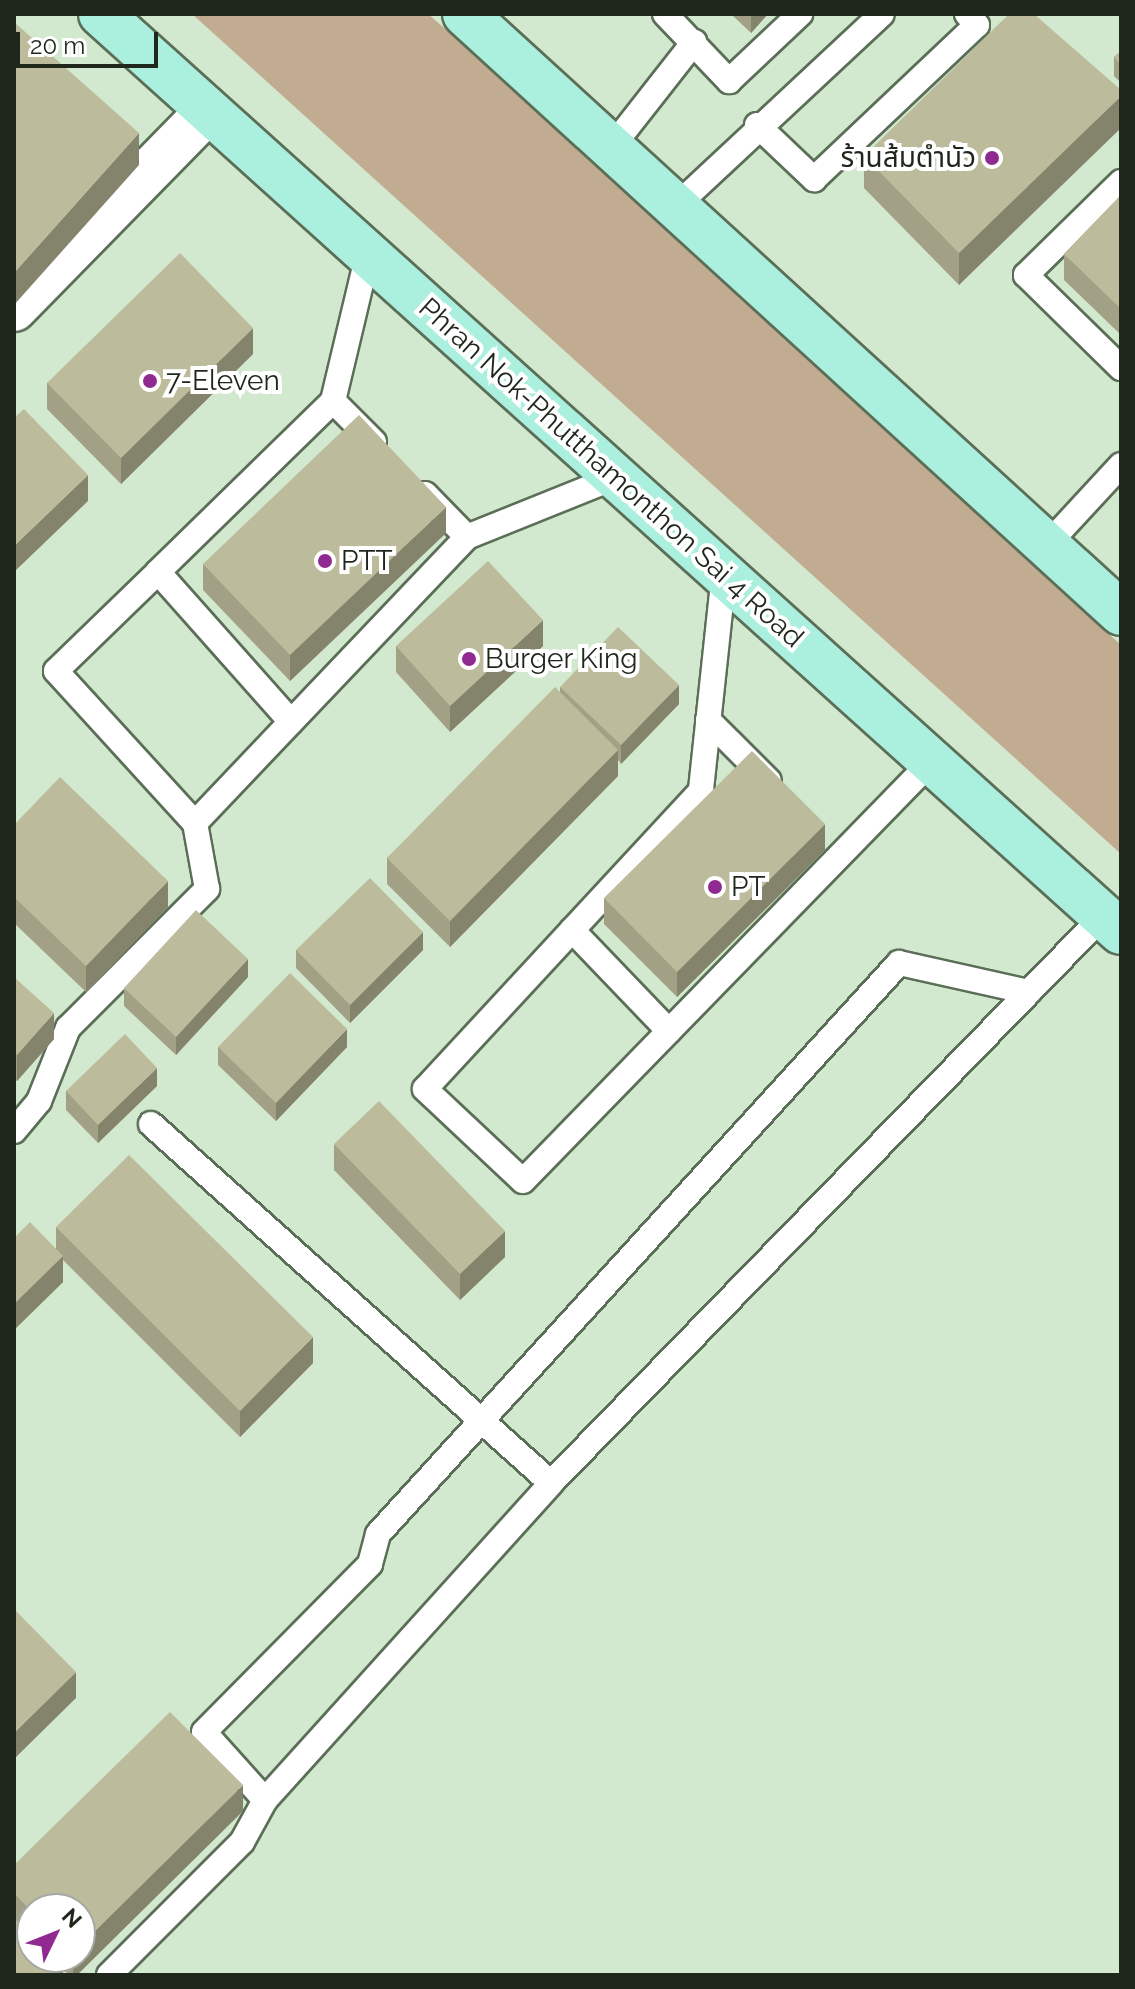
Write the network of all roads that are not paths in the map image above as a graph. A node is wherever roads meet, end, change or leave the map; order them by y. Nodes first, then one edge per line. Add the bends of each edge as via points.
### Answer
1 (101, 14) edge
2 (465, 14) edge
3 (665, 14) edge
4 (800, 14) edge
5 (882, 14) edge
6 (967, 14) edge
7 (694, 42) junction
8 (208, 111) junction
9 (757, 125) junction
10 (611, 148) junction
11 (1121, 182) edge
12 (674, 208) junction
13 (368, 254) junction
14 (14, 309) edge
15 (1121, 368) edge
16 (333, 401) junction
17 (389, 458) edge
18 (1121, 465) edge
19 (616, 477) junction
20 (411, 480) edge
21 (467, 537) junction
22 (1047, 545) junction
23 (158, 572) junction
24 (724, 574) junction
25 (1121, 613) edge
26 (708, 720) junction
27 (291, 722) junction
28 (932, 761) junction
29 (786, 798) edge
30 (195, 823) junction
31 (819, 832) edge
32 (841, 854) junction
33 (1112, 924) edge
34 (572, 930) junction
35 (1029, 992) junction
36 (669, 1031) junction
37 (151, 1124) dead end
38 (14, 1131) edge
39 (480, 1421) junction
40 (551, 1483) junction
41 (265, 1800) junction
42 (109, 1975) edge

1 - 8 main road, Phran Nok-Phutthamonthon Sai 4 Road
2 - 10 main road
3 - 7 lane
4 - 7 lane via 729,81
5 - 9 lane
6 - 9 lane via 977,25 814,179
7 - 10 lane
8 - 13 main road, Phran Nok-Phutthamonthon Sai 4 Road
8 - 14 street
9 - 12 lane
10 - 12 main road
11 - 15 lane via 1026,275
12 - 22 main road
13 - 16 lane
13 - 19 main road, Phran Nok-Phutthamonthon Sai 4 Road
16 - 17 lane
16 - 23 lane
18 - 22 lane
19 - 21 lane
19 - 24 main road, Phran Nok-Phutthamonthon Sai 4 Road
20 - 21 lane
21 - 27 lane
22 - 25 main road
23 - 27 lane
23 - 30 lane via 56,671
24 - 26 lane
24 - 28 main road, Phran Nok-Phutthamonthon Sai 4 Road
26 - 29 lane
26 - 34 lane via 701,791
27 - 30 lane
28 - 32 lane
28 - 33 main road, Phran Nok-Phutthamonthon Sai 4 Road
30 - 38 lane via 207,889 68,1028 39,1101
31 - 32 lane
32 - 36 lane
33 - 35 lane
34 - 36 lane
34 - 36 lane via 425,1089 523,1181
35 - 39 lane via 899,963
35 - 40 lane
37 - 39 lane
39 - 40 lane
39 - 41 lane via 378,1534 370,1564 204,1732
40 - 41 lane
41 - 42 lane via 242,1842

